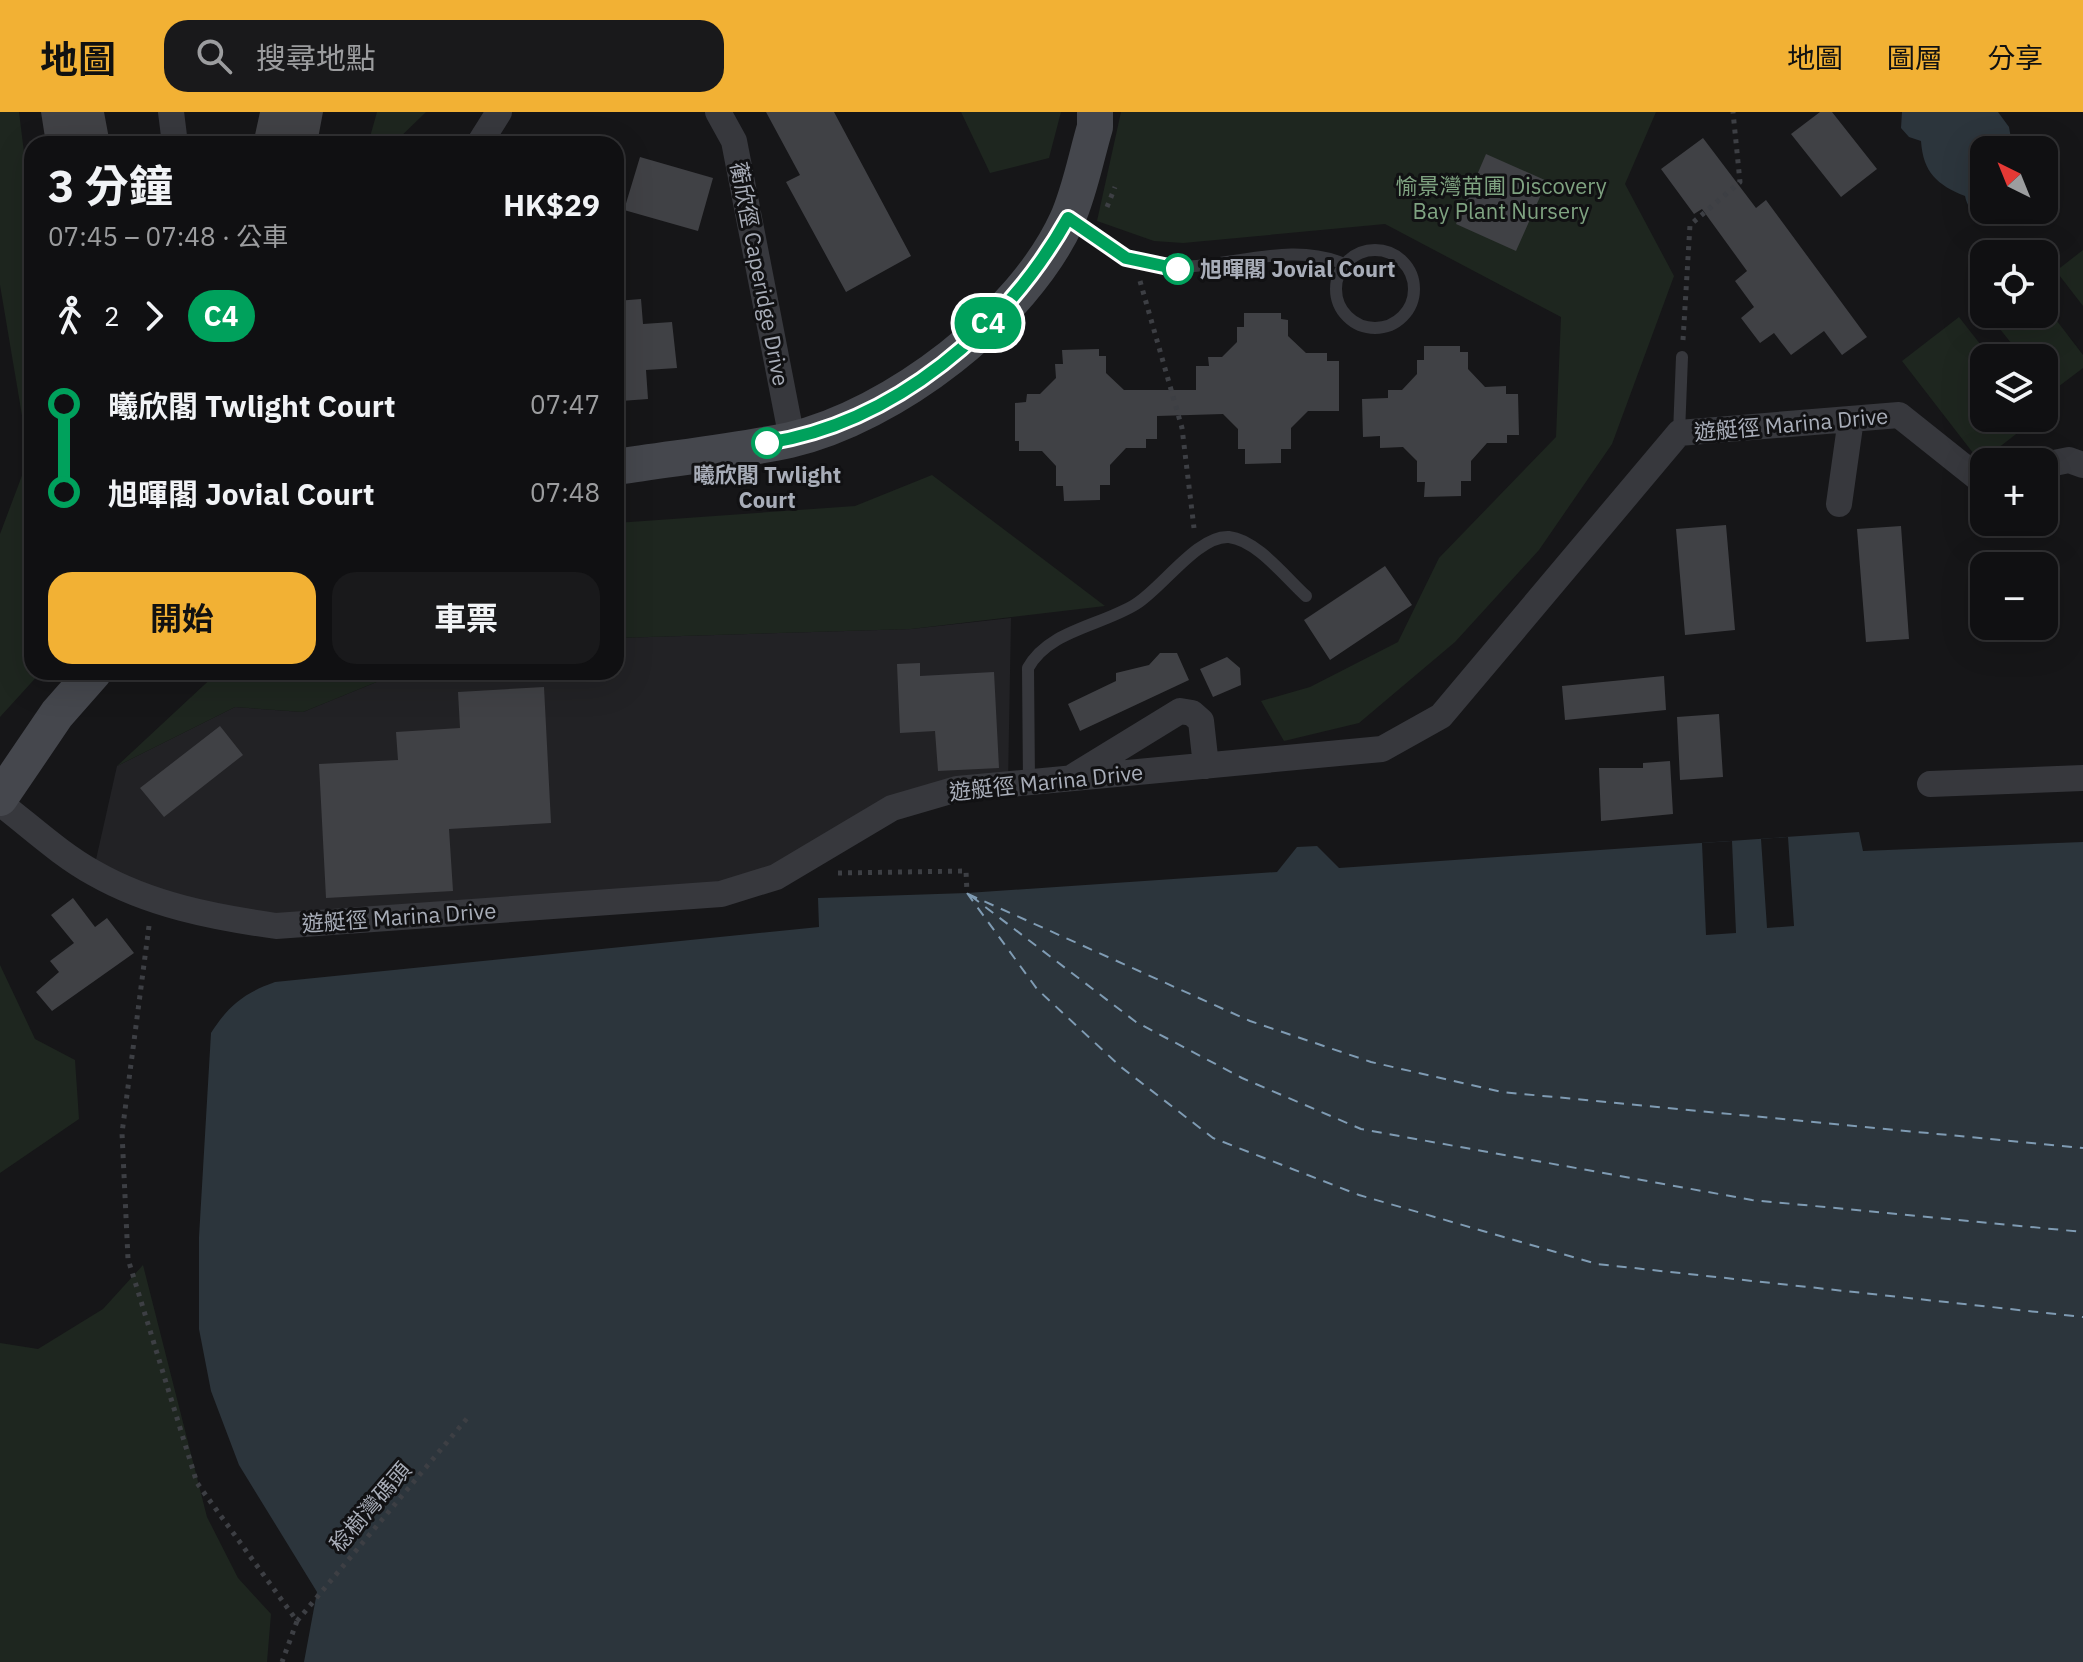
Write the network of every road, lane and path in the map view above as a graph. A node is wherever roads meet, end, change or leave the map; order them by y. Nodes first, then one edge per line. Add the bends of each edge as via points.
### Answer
1 (171, 112) edge
2 (499, 112) edge
3 (718, 112) edge
4 (1095, 112) edge
5 (1733, 112) edge
6 (174, 136) edge
7 (484, 136) edge
8 (1068, 218) junction
9 (1136, 260) junction
10 (1344, 264) junction
11 (1682, 357) joint
12 (1851, 419) junction
13 (1679, 433) junction
14 (792, 439) junction
15 (2058, 462) edge
16 (2083, 465) edge
17 (624, 466) edge
18 (1970, 472) edge
19 (1839, 504) dead end
20 (1197, 549) junction
21 (1306, 596) dead end
22 (87, 680) edge
23 (1206, 766) junction
24 (1071, 778) junction
25 (2083, 778) edge
26 (1029, 782) junction
27 (1930, 784) dead end
28 (0, 800) edge
29 (150, 920) dead end
30 (469, 1416) dead end
31 (297, 1621) junction
32 (282, 1662) edge

1 - 6 street
2 - 7 street
3 - 14 street, 蘅欣徑 Caperidge Drive via 734,141
4 - 8 street
5 - 11 path via 1740,182 1690,225
8 - 9 lane
8 - 14 street via 1042,265 942,365 886,402
9 - 10 lane via 1178,269 1303,255
9 - 20 path via 1182,428
10 - 10 lane via 1367,250 1381,250 1404,263 1414,288 1405,313 1373,328 1351,320 1337,299
11 - 13 lane
12 - 13 street, 遊艇徑 Marina Drive
12 - 18 street, 遊艇徑 Marina Drive via 1899,415
12 - 19 street
13 - 23 street, 遊艇徑 Marina Drive via 1441,716 1382,749
14 - 17 street
15 - 16 street
20 - 21 lane via 1211,539 1244,541
20 - 26 lane via 1138,603 1050,642 1037,653 1026,685
22 - 28 street via 57,714
23 - 24 street, 遊艇徑 Marina Drive
23 - 24 street via 1201,721 1180,711
24 - 26 street, 遊艇徑 Marina Drive
25 - 27 street
26 - 28 street, 遊艇徑 Marina Drive via 957,789 892,808 776,877 721,894 276,926 153,900 93,873
29 - 31 path via 122,1133 128,1259 197,1483
30 - 31 path, 稔樹灣碼頭
31 - 32 path, 稔樹灣碼頭

